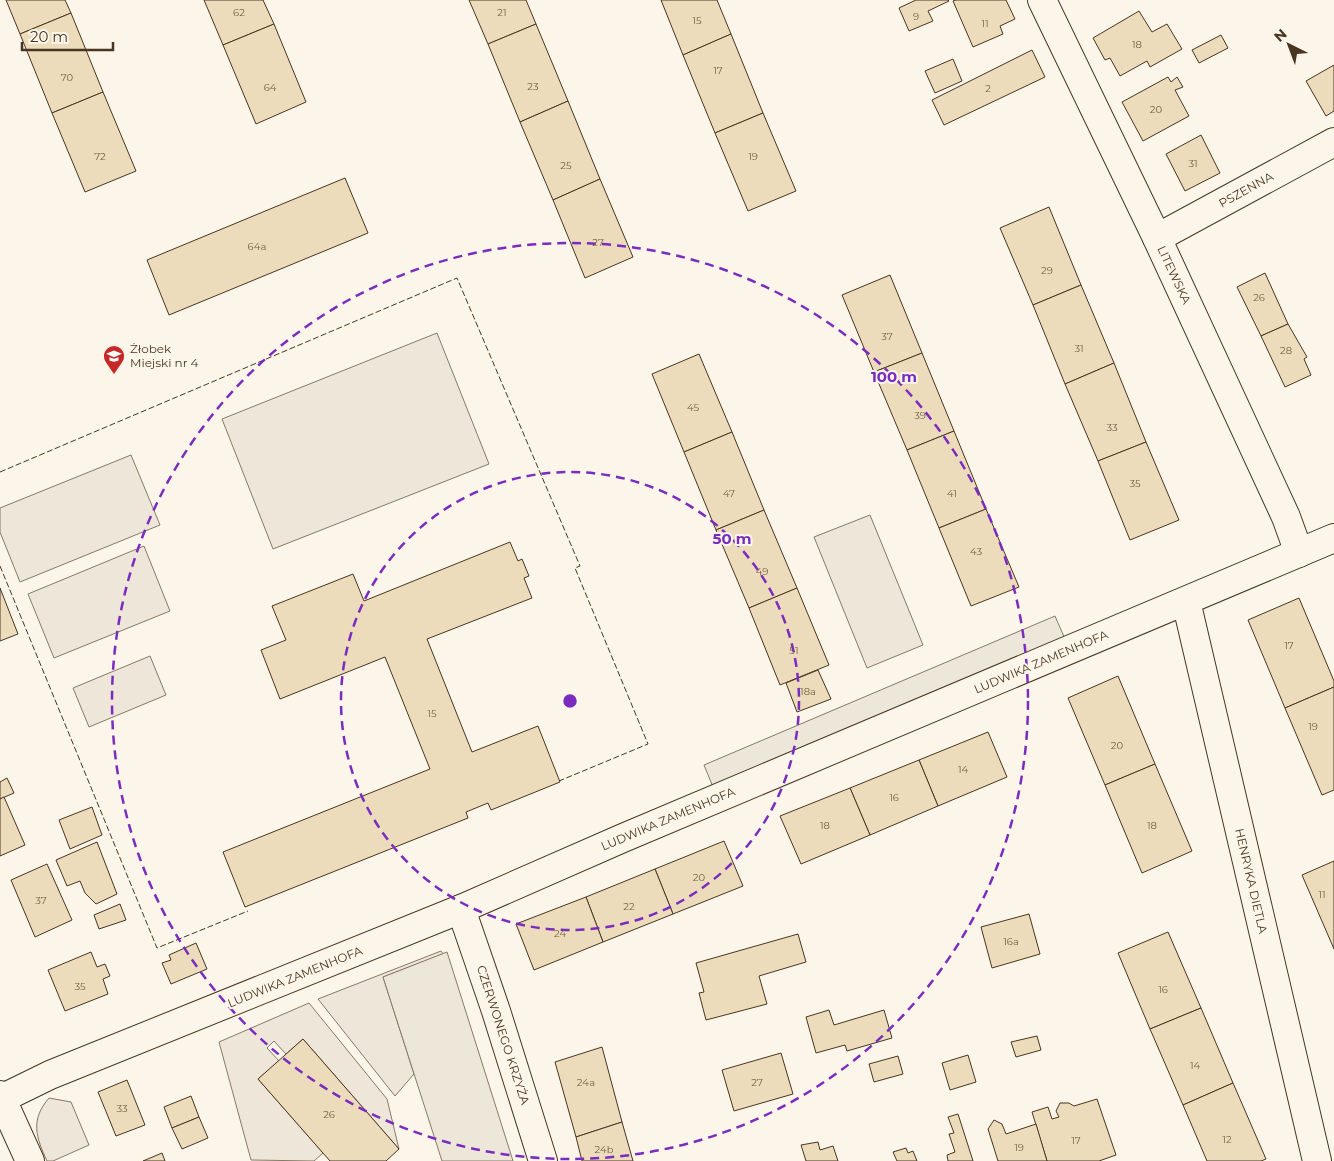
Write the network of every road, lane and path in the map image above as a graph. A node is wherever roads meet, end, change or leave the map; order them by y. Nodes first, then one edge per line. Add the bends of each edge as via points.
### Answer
1 (1042, 0) edge
2 (1334, 142) edge
3 (1157, 238) junction
4 (1334, 538) edge
5 (1299, 553) junction
6 (1186, 601) junction
7 (461, 910) junction
8 (1, 1097) edge
9 (30, 1161) edge
10 (543, 1161) edge
11 (1317, 1161) edge

1 - 3 street, LITEWSKA
2 - 3 street, PSZENNA
3 - 5 street, LITEWSKA via 1286,517
4 - 5 street, LUDWIKA ZAMENHOFA
5 - 6 street, LUDWIKA ZAMENHOFA
6 - 7 street, LUDWIKA ZAMENHOFA via 632,834
6 - 11 street, HENRYKA DIETLA
7 - 8 street, LUDWIKA ZAMENHOFA
7 - 10 street, CZERWONEGO KRZYŻA
8 - 9 street

